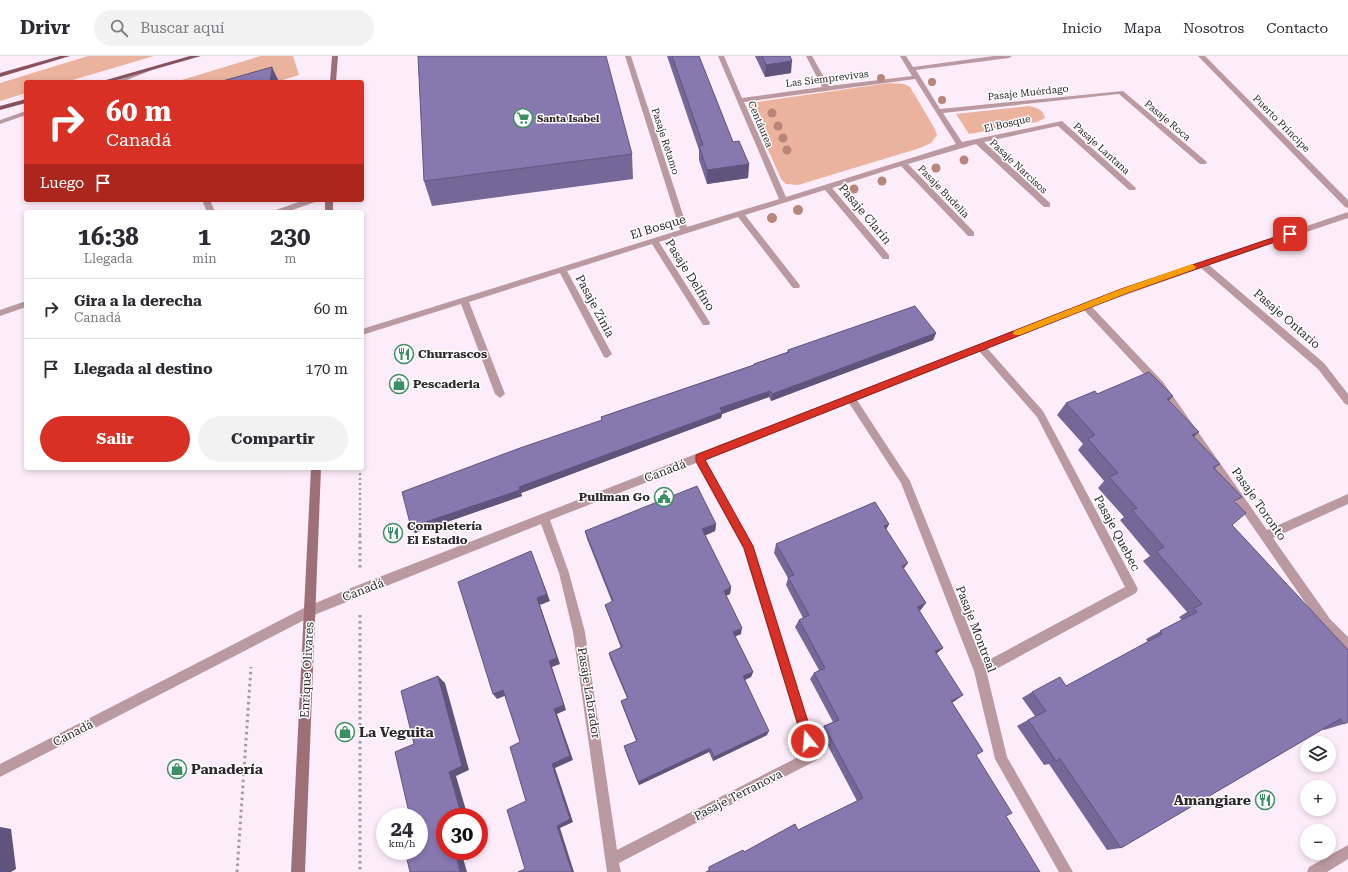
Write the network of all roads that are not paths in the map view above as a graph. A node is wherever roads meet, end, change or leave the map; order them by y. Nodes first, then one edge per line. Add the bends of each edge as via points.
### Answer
1 (67, 56) edge
2 (198, 56) edge
3 (335, 56) edge
4 (628, 56) edge
5 (721, 56) edge
6 (809, 56) edge
7 (903, 56) edge
8 (1009, 56) edge
9 (1201, 56) edge
10 (153, 68) junction
11 (911, 69) junction
12 (0, 75) edge
13 (917, 77) junction
14 (109, 80) edge
15 (121, 80) edge
16 (333, 80) edge
17 (826, 88) junction
18 (1121, 92) joint
19 (740, 100) junction
20 (24, 102) edge
21 (0, 108) edge
22 (938, 111) junction
23 (24, 114) edge
24 (0, 122) edge
25 (1059, 122) joint
26 (978, 141) junction
27 (960, 145) junction
28 (1203, 162) dead end
29 (903, 163) junction
30 (827, 187) junction
31 (1132, 188) dead end
32 (783, 200) junction
33 (306, 202) edge
34 (1348, 205) edge
35 (1047, 206) dead end
36 (284, 210) edge
37 (740, 214) junction
38 (1348, 215) edge
39 (684, 232) junction
40 (971, 234) dead end
41 (654, 241) junction
42 (886, 257) dead end
43 (1202, 264) junction
44 (562, 270) junction
45 (796, 286) dead end
46 (464, 300) junction
47 (24, 305) edge
48 (1086, 306) junction
49 (0, 313) edge
50 (706, 323) dead end
51 (364, 331) edge
52 (981, 347) junction
53 (607, 354) dead end
54 (500, 394) dead end
55 (851, 398) junction
56 (1348, 401) edge
57 (700, 458) junction
58 (316, 470) edge
59 (1348, 499) edge
60 (544, 519) junction
61 (1266, 536) junction
62 (310, 611) junction
63 (1348, 645) edge
64 (980, 671) junction
65 (0, 771) edge
66 (1348, 852) edge
67 (613, 859) junction
68 (298, 872) edge
69 (614, 872) edge
70 (1066, 872) edge
71 (1314, 872) edge

1 - 12 main road
2 - 10 main road
3 - 16 main road
4 - 39 street, Pasaje Retamo
5 - 19 street, Centáurea
6 - 17 street
7 - 11 street
8 - 11 street
9 - 34 street, Puerto Príncipe
10 - 14 main road
10 - 15 street
11 - 13 street
13 - 17 street, Las Siemprevivas
13 - 22 street
17 - 19 street, Las Siemprevivas
18 - 22 street, Pasaje Muérdago
18 - 28 street, Pasaje Roca
19 - 32 street, Centáurea
20 - 21 main road
22 - 27 street
23 - 24 street
25 - 26 street, El Bosque
25 - 31 street, Pasaje Lantana
26 - 27 street, El Bosque
26 - 35 street, Pasaje Narcisos
27 - 29 street, El Bosque
29 - 30 street, El Bosque
29 - 40 street, Pasaje Budelia
30 - 32 street, El Bosque
30 - 42 street, Pasaje Clarín
32 - 37 street, El Bosque
33 - 36 street
37 - 39 street, El Bosque
37 - 45 street
38 - 43 street, Canadá
39 - 41 street, El Bosque
41 - 44 street, El Bosque
41 - 50 street, Pasaje Delfino
43 - 48 street, Canadá
43 - 56 street, Pasaje Ontario via 1321,366
44 - 46 street, El Bosque
44 - 53 street, Pasaje Zinia
46 - 51 street, El Bosque
46 - 54 street
47 - 49 street
48 - 52 street, Canadá
48 - 61 street, Pasaje Toronto via 1160,384
52 - 55 street, Canadá
52 - 64 street, Pasaje Quebec via 1040,414 1132,590
55 - 57 street, Canadá
55 - 64 street, Pasaje Montreal via 905,481
57 - 60 street, Canadá
57 - 67 street, Pasaje Terranova via 748,546 813,756
58 - 62 main road, Enrique Olivares
59 - 61 street
60 - 62 street, Canadá
60 - 67 street, Pasaje Labrador via 564,573 579,632
61 - 63 street, Pasaje Toronto via 1326,623
62 - 65 street, Canadá
62 - 68 main road, Enrique Olivares
64 - 70 street, Pasaje Montreal via 1001,759
66 - 71 street
67 - 69 street, Pasaje Labrador

